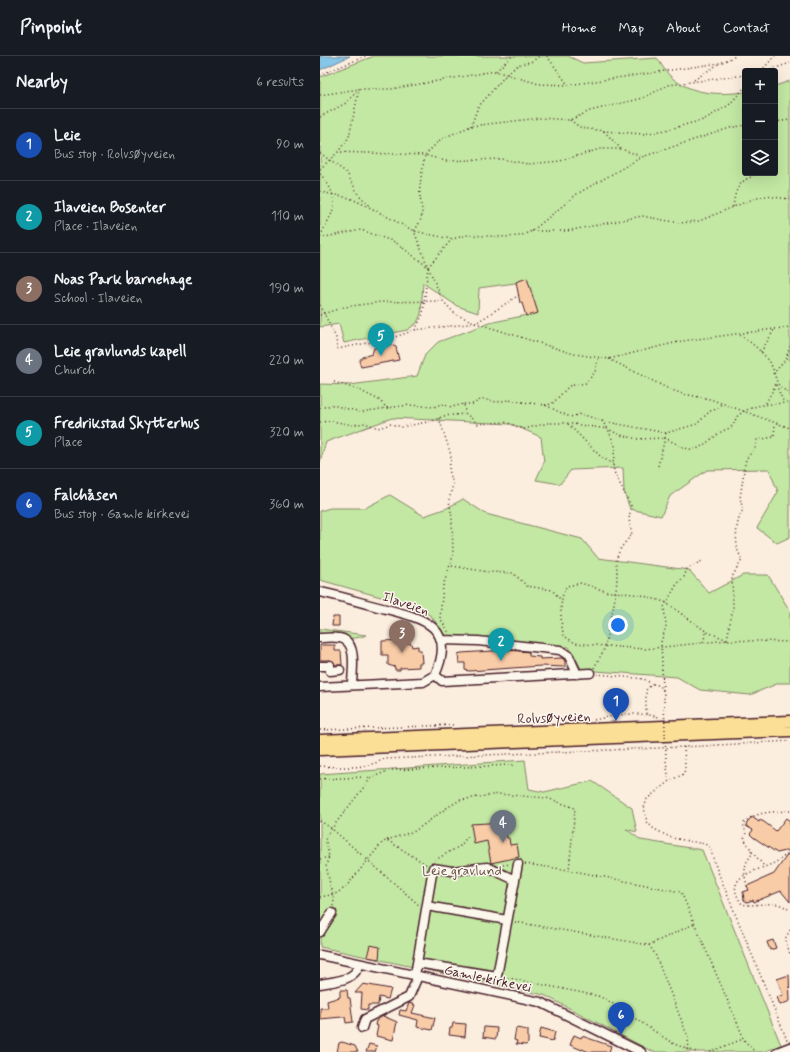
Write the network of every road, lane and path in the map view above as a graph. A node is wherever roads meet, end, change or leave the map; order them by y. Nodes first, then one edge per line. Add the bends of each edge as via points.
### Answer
1 (366, 56) edge
2 (512, 56) edge
3 (539, 56) edge
4 (547, 56) edge
5 (736, 56) edge
6 (775, 56) edge
7 (720, 62) junction
8 (790, 63) edge
9 (763, 68) edge
10 (775, 68) edge
11 (495, 71) junction
12 (320, 75) edge
13 (506, 75) junction
14 (742, 75) edge
15 (693, 81) junction
16 (568, 85) junction
17 (359, 89) junction
18 (742, 90) edge
19 (320, 95) edge
20 (320, 117) edge
21 (570, 120) junction
22 (790, 120) edge
23 (778, 122) edge
24 (471, 126) junction
25 (742, 126) edge
26 (604, 131) junction
27 (621, 149) junction
28 (338, 152) junction
29 (320, 154) edge
30 (425, 154) junction
31 (642, 157) junction
32 (331, 160) junction
33 (320, 169) edge
34 (320, 174) edge
35 (753, 176) edge
36 (320, 192) edge
37 (333, 196) junction
38 (790, 199) edge
39 (733, 207) junction
40 (371, 208) junction
41 (414, 231) junction
42 (532, 231) junction
43 (320, 238) edge
44 (452, 239) junction
45 (428, 267) junction
46 (519, 295) dead end
47 (426, 301) junction
48 (443, 301) junction
49 (320, 305) edge
50 (323, 314) junction
51 (320, 315) edge
52 (476, 323) junction
53 (790, 327) edge
54 (416, 330) junction
55 (774, 330) junction
56 (740, 335) junction
57 (790, 346) edge
58 (761, 352) junction
59 (598, 359) junction
60 (608, 359) junction
61 (773, 374) junction
62 (334, 382) dead end
63 (776, 382) junction
64 (776, 385) junction
65 (790, 393) edge
66 (722, 403) junction
67 (766, 403) junction
68 (784, 403) junction
69 (790, 403) edge
70 (464, 404) junction
71 (545, 405) junction
72 (320, 408) edge
73 (388, 408) junction
74 (745, 412) junction
75 (465, 414) junction
76 (439, 418) junction
77 (602, 421) junction
78 (320, 422) edge
79 (566, 423) junction
80 (775, 423) junction
81 (790, 428) edge
82 (608, 429) junction
83 (666, 433) junction
84 (664, 438) junction
85 (613, 464) junction
86 (658, 466) dead end
87 (702, 561) dead end
88 (451, 566) junction
89 (320, 592) edge
90 (615, 592) junction
91 (561, 600) junction
92 (666, 602) junction
93 (704, 630) junction
94 (320, 638) edge
95 (440, 640) junction
96 (728, 640) junction
97 (454, 641) junction
98 (703, 642) junction
99 (790, 642) edge
100 (606, 646) junction
101 (661, 646) junction
102 (320, 666) edge
103 (340, 670) dead end
104 (590, 673) junction
105 (577, 674) junction
106 (436, 675) junction
107 (652, 684) junction
108 (352, 685) junction
109 (320, 687) edge
110 (664, 690) junction
111 (646, 714) junction
112 (668, 717) dead end
113 (592, 720) dead end
114 (790, 721) edge
115 (456, 725) dead end
116 (320, 730) edge
117 (790, 731) edge
118 (320, 740) edge
119 (790, 741) edge
120 (684, 747) junction
121 (320, 750) edge
122 (512, 764) dead end
123 (320, 766) edge
124 (371, 778) junction
125 (320, 779) edge
126 (669, 780) junction
127 (790, 811) edge
128 (320, 821) edge
129 (331, 828) junction
130 (469, 835) dead end
131 (387, 840) junction
132 (752, 852) junction
133 (787, 854) dead end
134 (329, 857) junction
135 (320, 859) edge
136 (368, 860) junction
137 (518, 864) junction
138 (503, 866) dead end
139 (764, 866) junction
140 (433, 868) junction
141 (569, 870) junction
142 (746, 874) junction
143 (515, 880) junction
144 (747, 886) dead end
145 (332, 894) junction
146 (335, 894) junction
147 (320, 897) edge
148 (426, 909) junction
149 (790, 911) edge
150 (332, 913) joint
151 (507, 920) junction
152 (696, 923) junction
153 (790, 930) edge
154 (320, 932) edge
155 (649, 945) junction
156 (790, 954) edge
157 (320, 955) edge
158 (416, 963) junction
159 (360, 964) junction
160 (416, 976) junction
161 (497, 976) junction
162 (320, 984) edge
163 (362, 1028) dead end
164 (743, 1040) junction
165 (788, 1044) edge
166 (689, 1051) junction
167 (641, 1052) edge
168 (696, 1052) edge
169 (710, 1052) edge
170 (755, 1052) edge
171 (777, 1052) edge

1 - 12 path
2 - 11 path
3 - 13 path via 533,61 518,65
4 - 16 path
5 - 7 path
6 - 9 path
7 - 15 path
7 - 16 path
8 - 10 path
11 - 13 path
11 - 17 path via 391,89
13 - 16 path via 539,84
13 - 24 path via 478,107
14 - 15 path
15 - 21 path via 668,85 643,98 590,111
17 - 19 path
17 - 20 path via 346,103
17 - 28 path via 349,137
18 - 26 path via 729,105 703,120 643,134
21 - 24 path via 540,118
21 - 26 path via 581,128
22 - 23 path
24 - 30 path via 441,139
25 - 31 path
26 - 27 path
27 - 30 path via 600,150 560,161 528,164 502,159 445,161
27 - 31 path
28 - 30 path
28 - 32 path
29 - 32 path
30 - 41 path via 420,187 421,221
31 - 42 path via 577,194
32 - 33 path
32 - 40 path via 347,173 358,194
34 - 37 path via 328,182
35 - 39 path via 744,179 736,189
36 - 37 path
37 - 40 path via 350,198
37 - 43 path via 334,208
38 - 39 path via 765,196
39 - 42 path via 699,221 680,223 642,216 567,231
40 - 41 path
41 - 44 path
41 - 45 path
42 - 44 path via 520,236 468,235
43 - 45 path via 361,230 395,242
44 - 45 path
45 - 47 path
45 - 48 path
46 - 52 path
47 - 48 path
47 - 50 path via 381,302 344,307
47 - 54 path via 422,320
48 - 52 path via 455,314
49 - 50 path
50 - 51 path
50 - 54 path via 336,338 337,350
52 - 54 path
52 - 59 path
53 - 55 path
55 - 56 path
55 - 58 path
56 - 58 path
56 - 60 path via 682,341
57 - 61 path via 786,359
58 - 61 path via 771,366
59 - 60 path
59 - 71 path via 596,372 586,383 569,386 552,404
60 - 66 path via 669,389
61 - 63 path
62 - 73 path via 359,390 379,400
63 - 64 path
63 - 65 path
64 - 67 path
64 - 68 path
66 - 74 path
66 - 83 path via 697,424
67 - 68 path
67 - 74 path
68 - 69 path
70 - 71 path via 473,404 485,399
70 - 73 path
70 - 75 path
71 - 77 path via 570,417 581,414
72 - 73 path via 332,405 361,412
74 - 80 path
74 - 84 path via 738,415 732,426 700,448 684,448
75 - 76 path
75 - 79 path via 478,424 505,422 524,429 548,423
76 - 78 path via 408,426 390,424 378,428 365,423 352,425 332,421
76 - 88 path via 451,457 449,470 453,487 449,500 454,544
77 - 82 path
77 - 83 path
79 - 82 path
79 - 85 path via 601,457
80 - 81 path
80 - 96 path via 774,437 757,440 745,464 740,498 743,510 737,534 738,552 742,560 732,577 733,608
82 - 84 path via 620,435 638,438
82 - 85 path via 615,446
83 - 84 path
84 - 86 path
85 - 90 path via 614,472 631,506 629,519 632,535 618,552
87 - 92 path via 687,569
88 - 91 path via 513,573 527,586 552,590
88 - 97 path via 443,586 440,618
89 - 95 street, Ilaveien via 418,617 434,627
90 - 91 path via 578,582 565,588
90 - 92 path via 641,595
90 - 100 path
91 - 100 path via 564,636 575,643
92 - 93 path
92 - 101 path via 663,610 666,626
93 - 96 path
93 - 98 path
94 - 108 street via 341,638 348,643 352,652
95 - 97 street
95 - 106 street via 441,660
96 - 98 path
96 - 99 path
97 - 105 street via 560,650 569,656
98 - 101 path
100 - 101 path via 629,649
100 - 104 path
101 - 110 path
102 - 103 street via 330,666 330,671
104 - 105 street
104 - 107 path via 644,679
105 - 106 street via 442,681
106 - 108 street via 423,682
107 - 110 path
107 - 111 path via 646,690
108 - 109 street
110 - 126 path, bridge
111 - 112 path
111 - 113 path via 613,715
114 - 118 main road, Rolvsøyveien
115 - 116 path
117 - 121 main road, Rolvsøyveien
119 - 120 path
120 - 123 path via 384,759 360,767
120 - 126 path via 684,774
122 - 124 path via 390,770
124 - 125 path via 365,776
124 - 129 path
126 - 165 path via 644,803 647,822 654,829 672,838 705,844 710,848
127 - 132 path via 754,815 743,824 746,833 744,839
128 - 129 path
129 - 134 path via 325,837
129 - 136 path
130 - 140 path via 452,852 437,858
131 - 136 path
131 - 140 path
131 - 141 path via 415,831 460,800 498,794 547,798 575,808
132 - 139 path
132 - 142 path via 745,869
133 - 139 path via 777,862
134 - 135 path
134 - 145 path via 326,865
136 - 146 path via 346,888
136 - 148 path
137 - 138 path
137 - 141 path
137 - 143 street
139 - 142 path
140 - 143 street via 452,871 487,867
140 - 148 street
141 - 152 path via 682,892
142 - 144 path
142 - 149 path via 736,884 742,904 775,904
143 - 151 street
145 - 146 path
145 - 147 path
146 - 150 path
148 - 151 street
148 - 158 street
150 - 154 street
151 - 155 path
151 - 161 street
152 - 155 path
152 - 164 path
153 - 156 path via 785,939
155 - 166 path via 688,1037
157 - 159 street, Gamle kirkevei
158 - 160 street
158 - 161 street
159 - 160 street, Gamle kirkevei
159 - 162 street via 354,975 340,981
160 - 163 street via 409,997 366,1019
160 - 167 street, Gamle kirkevei via 540,1002
161 - 166 path via 598,996
164 - 169 path
164 - 170 path
165 - 171 street
166 - 168 path

